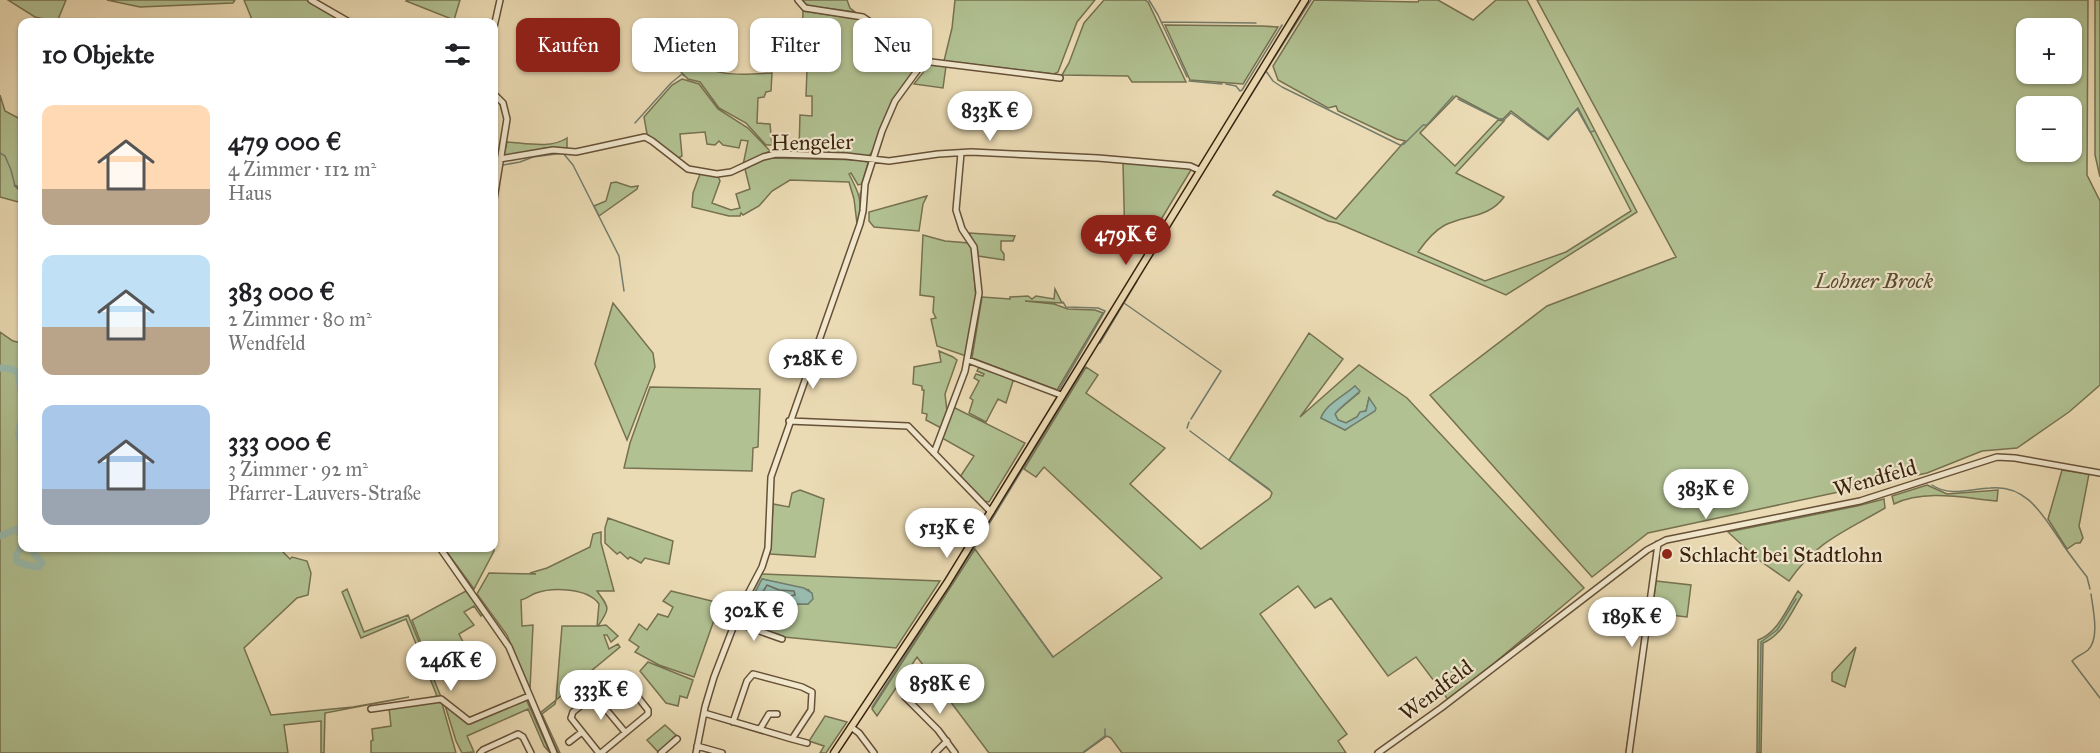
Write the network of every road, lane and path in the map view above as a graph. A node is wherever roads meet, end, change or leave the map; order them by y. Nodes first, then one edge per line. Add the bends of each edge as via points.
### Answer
1 (311, 0) edge
2 (500, 0) edge
3 (798, 0) edge
4 (1305, 0) edge
5 (342, 18) edge
6 (496, 18) edge
7 (864, 18) edge
8 (932, 62) edge
9 (917, 72) edge
10 (1060, 78) dead end
11 (498, 98) edge
12 (961, 153) junction
13 (872, 158) junction
14 (500, 159) junction
15 (1199, 170) junction
16 (498, 172) edge
17 (968, 360) junction
18 (1061, 395) junction
19 (789, 421) junction
20 (934, 453) junction
21 (2100, 473) edge
22 (991, 512) junction
23 (1658, 544) junction
24 (443, 552) edge
25 (734, 622) junction
26 (782, 639) dead end
27 (902, 691) dead end
28 (594, 695) junction
29 (529, 696) junction
30 (371, 709) dead end
31 (704, 713) junction
32 (777, 714) dead end
33 (733, 722) junction
34 (851, 727) junction
35 (760, 729) junction
36 (582, 732) junction
37 (625, 732) junction
38 (677, 739) dead end
39 (792, 739) junction
40 (947, 741) junction
41 (569, 742) dead end
42 (807, 743) dead end
43 (697, 750) edge
44 (480, 753) edge
45 (531, 753) edge
46 (554, 753) edge
47 (600, 753) edge
48 (662, 753) edge
49 (722, 753) edge
50 (834, 753) edge
51 (874, 753) edge
52 (935, 753) edge
53 (956, 753) edge
54 (1378, 753) edge
55 (1629, 753) edge

1 - 5 street
2 - 6 street
3 - 7 street via 805,8
4 - 15 main road
8 - 10 street
9 - 13 street via 891,111
11 - 14 street via 507,119
12 - 13 street, Hengeler via 897,160
12 - 15 street, Hengeler via 1098,158 1190,165
12 - 17 street via 957,217 974,247 979,288
13 - 14 street, Hengeler via 776,154 731,172 709,173 688,169 645,137 576,152 553,150
13 - 19 street via 860,224
14 - 16 street
15 - 18 main road
17 - 18 street
17 - 20 street
18 - 22 main road
19 - 20 street via 905,425
19 - 25 street via 771,477 768,548
20 - 22 street
21 - 23 street, Wendfeld via 1997,458 1860,501
22 - 34 main road
23 - 54 street, Wendfeld
23 - 55 street
24 - 29 street via 501,633
25 - 26 street
25 - 31 street
27 - 40 street
28 - 36 street via 571,718
28 - 37 street
28 - 37 street via 617,676 622,677 648,710
29 - 30 street via 469,721 441,699
29 - 46 street
31 - 33 street
31 - 43 street
32 - 35 street via 769,714
33 - 35 street
33 - 39 street via 753,674 802,687 812,693 811,710
34 - 50 main road
34 - 51 street
35 - 39 street
36 - 41 street
36 - 47 street
37 - 47 street
38 - 48 street
39 - 42 street
40 - 52 street
40 - 53 street
43 - 49 street
44 - 45 street via 518,734

